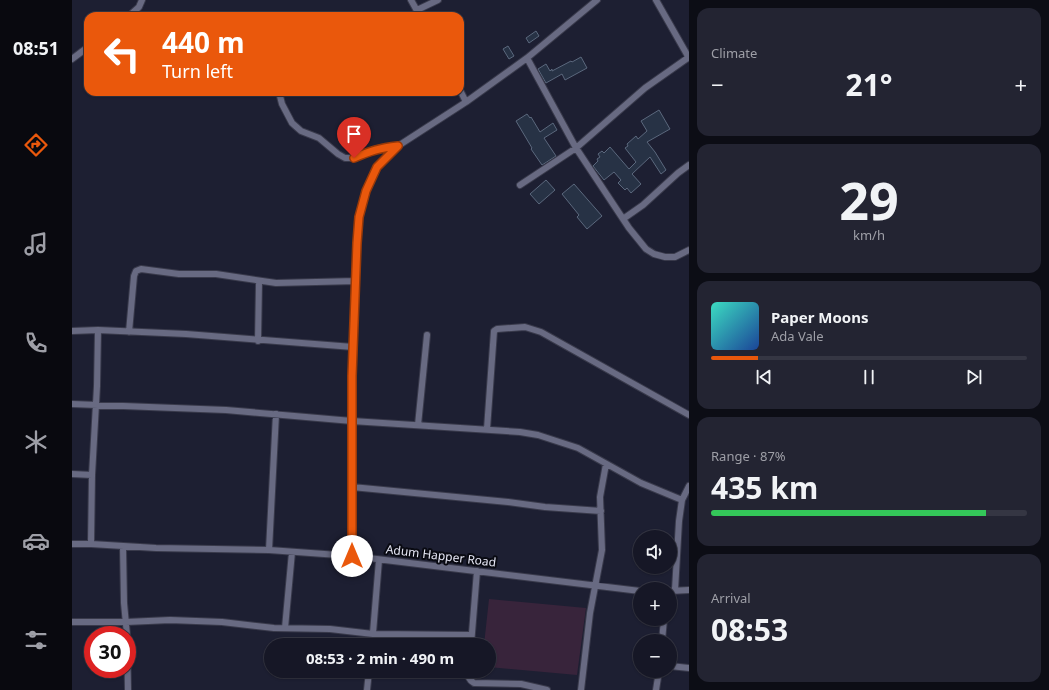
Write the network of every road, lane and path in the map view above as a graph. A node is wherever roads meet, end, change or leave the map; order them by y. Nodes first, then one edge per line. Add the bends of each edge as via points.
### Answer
1 (142, 0) edge
2 (411, 0) edge
3 (438, 0) edge
4 (598, 0) edge
5 (656, 0) edge
6 (417, 10) joint
7 (133, 12) edge
8 (84, 50) edge
9 (689, 57) edge
10 (527, 58) junction
11 (72, 59) edge
12 (280, 96) edge
13 (463, 96) edge
14 (466, 102) junction
15 (398, 146) junction
16 (576, 148) junction
17 (689, 165) edge
18 (520, 185) dead end
19 (623, 218) junction
20 (689, 250) edge
21 (356, 281) junction
22 (259, 282) junction
23 (98, 330) junction
24 (72, 331) edge
25 (129, 332) junction
26 (427, 335) dead end
27 (258, 340) junction
28 (353, 347) junction
29 (72, 404) edge
30 (96, 404) junction
31 (276, 414) junction
32 (689, 415) edge
33 (352, 421) junction
34 (418, 425) junction
35 (487, 429) junction
36 (606, 464) junction
37 (72, 474) edge
38 (92, 475) junction
39 (689, 486) edge
40 (352, 487) junction
41 (682, 500) junction
42 (601, 511) junction
43 (72, 544) edge
44 (91, 544) junction
45 (123, 547) junction
46 (268, 550) junction
47 (292, 552) junction
48 (352, 556) junction
49 (379, 560) junction
50 (477, 571) junction
51 (674, 582) edge
52 (595, 585) junction
53 (633, 590) edge
54 (677, 590) edge
55 (689, 590) edge
56 (72, 622) edge
57 (126, 622) junction
58 (126, 626) edge
59 (285, 628) junction
60 (373, 634) junction
61 (471, 635) joint
62 (373, 638) edge
63 (677, 667) edge
64 (689, 668) edge
65 (128, 678) edge
66 (368, 678) edge
67 (469, 678) edge
68 (658, 678) edge
69 (474, 683) junction
70 (128, 690) edge
71 (367, 690) edge
72 (474, 690) edge
73 (547, 690) edge
74 (582, 690) edge
75 (656, 690) edge

1 - 7 street
2 - 6 street
3 - 6 street
4 - 10 street
5 - 9 street
8 - 11 street
9 - 16 street via 645,88
10 - 14 street
10 - 16 street
12 - 15 street via 292,123 301,131 319,138 345,158 354,158 370,150
13 - 14 street
14 - 15 street
15 - 21 street via 377,167 366,191 359,224
16 - 18 street
16 - 19 street
17 - 19 street via 643,205
19 - 20 street via 646,249 654,254 675,257
21 - 22 street via 294,284
21 - 28 street
22 - 25 street via 216,274 179,274 141,269 136,271 134,276
22 - 27 street
23 - 24 street
23 - 25 street
23 - 30 street
25 - 27 street
26 - 34 street
27 - 28 street
28 - 33 street
29 - 30 street
30 - 31 street
30 - 38 street
31 - 33 street
31 - 46 street
32 - 35 street via 550,336 521,327 494,331
33 - 34 street
33 - 40 street
34 - 35 street
35 - 36 street via 538,435 578,448
36 - 41 street via 641,483
36 - 42 street via 600,497
37 - 38 street
38 - 44 street
39 - 41 street
40 - 42 street
40 - 48 street
41 - 51 street
42 - 52 street via 602,550
43 - 44 street, Adum Happer Road
44 - 45 street, Adum Happer Road
45 - 46 street, Adum Happer Road
45 - 57 street
46 - 47 street, Adum Happer Road
47 - 48 street, Adum Happer Road
47 - 59 street
48 - 49 street, Adum Happer Road
49 - 50 street, Adum Happer Road
49 - 60 street
50 - 52 street, Adum Happer Road
50 - 61 street
52 - 53 street, Adum Happer Road
52 - 74 street
54 - 55 street
56 - 57 street
57 - 58 street
57 - 59 street via 211,621
59 - 60 street via 345,630
60 - 61 street
60 - 62 street
63 - 64 street
65 - 70 street
66 - 71 street
67 - 69 street
68 - 75 street
69 - 72 street
69 - 73 street via 521,684

